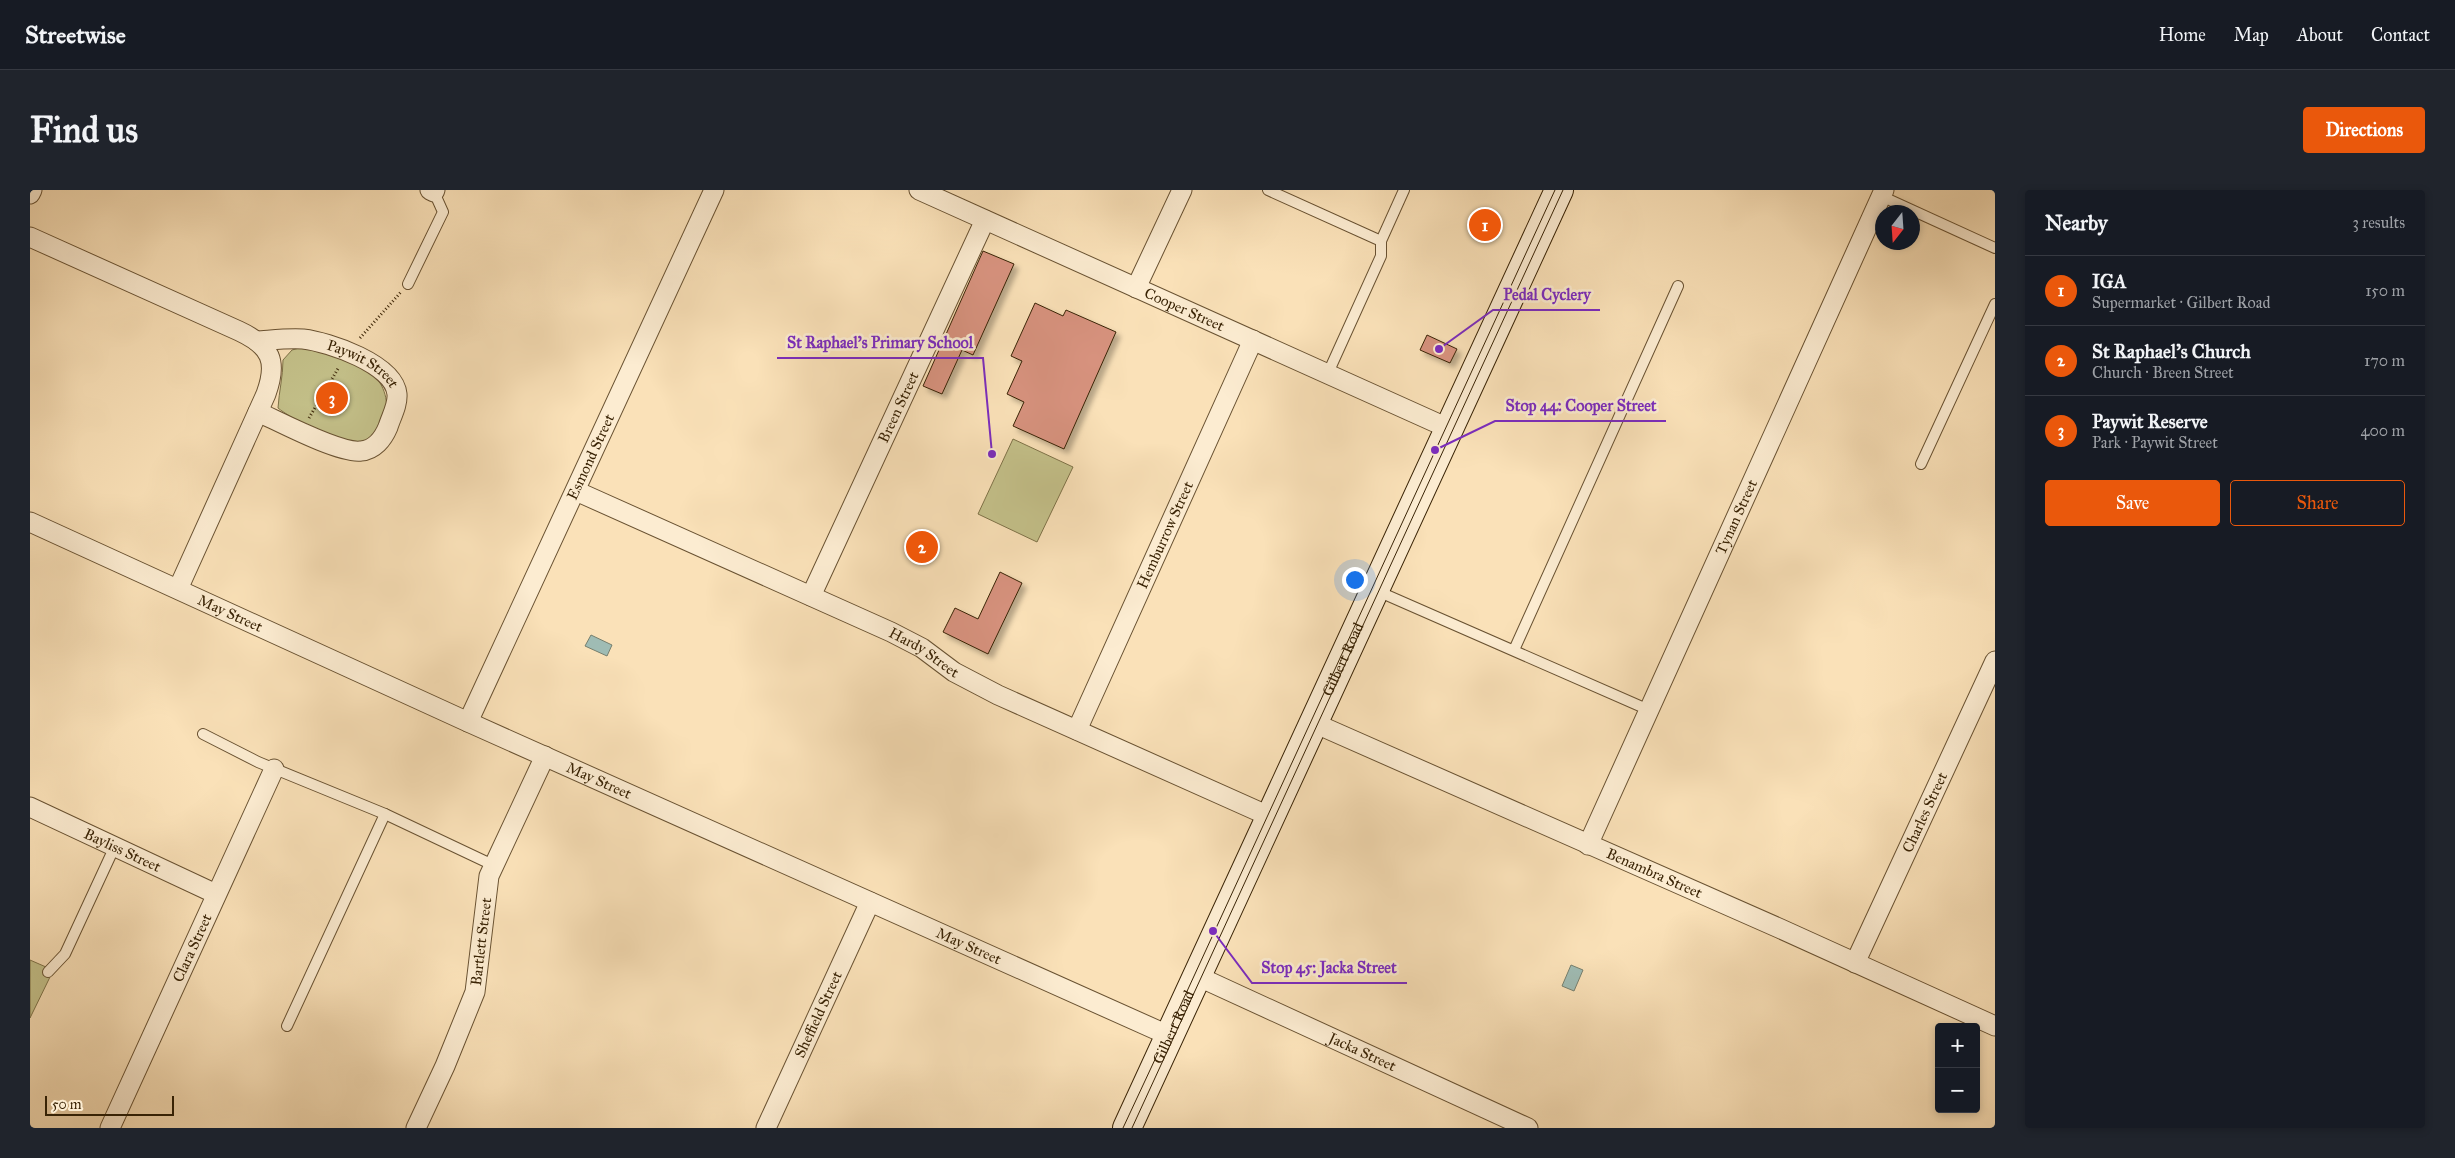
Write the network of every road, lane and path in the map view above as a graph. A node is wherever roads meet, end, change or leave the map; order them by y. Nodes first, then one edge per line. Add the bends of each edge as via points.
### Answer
1 (32, 190) edge
2 (714, 190) edge
3 (919, 190) edge
4 (1182, 190) edge
5 (1268, 190) edge
6 (1404, 190) edge
7 (1558, 190) edge
8 (433, 191) edge
9 (1883, 193) edge
10 (30, 194) edge
11 (984, 220) junction
12 (30, 236) edge
13 (1381, 240) junction
14 (1995, 248) edge
15 (408, 284) joint
16 (1678, 286) dead end
17 (1136, 288) junction
18 (1995, 304) edge
19 (1253, 340) junction
20 (258, 341) junction
21 (347, 353) junction
22 (1328, 374) junction
23 (258, 412) junction
24 (1450, 430) junction
25 (302, 431) junction
26 (1921, 464) dead end
27 (576, 491) junction
28 (30, 522) edge
29 (178, 590) junction
30 (1376, 590) junction
31 (811, 596) junction
32 (1514, 650) junction
33 (1995, 661) edge
34 (1649, 710) junction
35 (468, 722) junction
36 (1314, 723) junction
37 (1077, 730) junction
38 (203, 734) dead end
39 (545, 756) junction
40 (274, 769) junction
41 (30, 807) edge
42 (384, 814) junction
43 (1270, 817) junction
44 (1588, 845) junction
45 (115, 846) junction
46 (495, 866) junction
47 (216, 894) junction
48 (870, 902) junction
49 (1855, 963) junction
50 (48, 972) dead end
51 (1197, 976) junction
52 (287, 1026) dead end
53 (1995, 1026) edge
54 (1170, 1036) junction
55 (110, 1128) edge
56 (416, 1128) edge
57 (766, 1128) edge
58 (1127, 1128) edge
59 (1528, 1128) edge

1 - 10 street
2 - 27 street, Esmond Street
3 - 11 street, Cooper Street
4 - 17 street
5 - 13 lane
6 - 13 lane
7 - 24 street, Gilbert Road
8 - 15 lane via 443,212
9 - 14 lane
9 - 34 street, Tynan Street
11 - 17 street, Cooper Street
11 - 31 street, Breen Street
12 - 20 street
13 - 22 lane via 1381,256
15 - 21 path
16 - 32 lane
17 - 19 street, Cooper Street
18 - 26 lane
19 - 22 street, Cooper Street
19 - 37 street, Hemburrow Street
20 - 21 street, Paywit Street via 302,339
20 - 23 street via 268,353 272,367 270,383
21 - 25 path
21 - 25 street, Paywit Street via 376,366 391,379 396,402 385,434 370,448 355,451
22 - 24 street, Cooper Street
23 - 25 street, Paywit Street
23 - 29 street
24 - 30 street, Gilbert Road
27 - 31 street, Hardy Street
27 - 35 street, Esmond Street
28 - 29 street, May Street
29 - 35 street, May Street
30 - 32 lane
30 - 36 street, Gilbert Road
31 - 37 street, Hardy Street via 922,648 954,672 998,695
32 - 34 lane
33 - 49 street, Charles Street
34 - 44 street, Tynan Street
35 - 39 street, May Street
36 - 43 street, Gilbert Road
36 - 44 street, Benambra Street
37 - 43 street, Hardy Street
38 - 40 lane
39 - 46 street, Bartlett Street
39 - 48 street, May Street
40 - 42 lane
40 - 47 street, Clara Street
41 - 45 street, Bayliss Street
42 - 46 lane
42 - 52 lane
43 - 51 street, Gilbert Road
44 - 49 street, Benambra Street
45 - 47 street, Bayliss Street
45 - 50 lane via 65,954
46 - 56 street, Bartlett Street via 489,876 475,992
47 - 55 street, Clara Street
48 - 54 street, May Street
48 - 57 street, Sheffield Street
49 - 53 street, Benambra Street
51 - 54 street, Gilbert Road
51 - 59 street, Jacka Street
54 - 58 street, Gilbert Road

